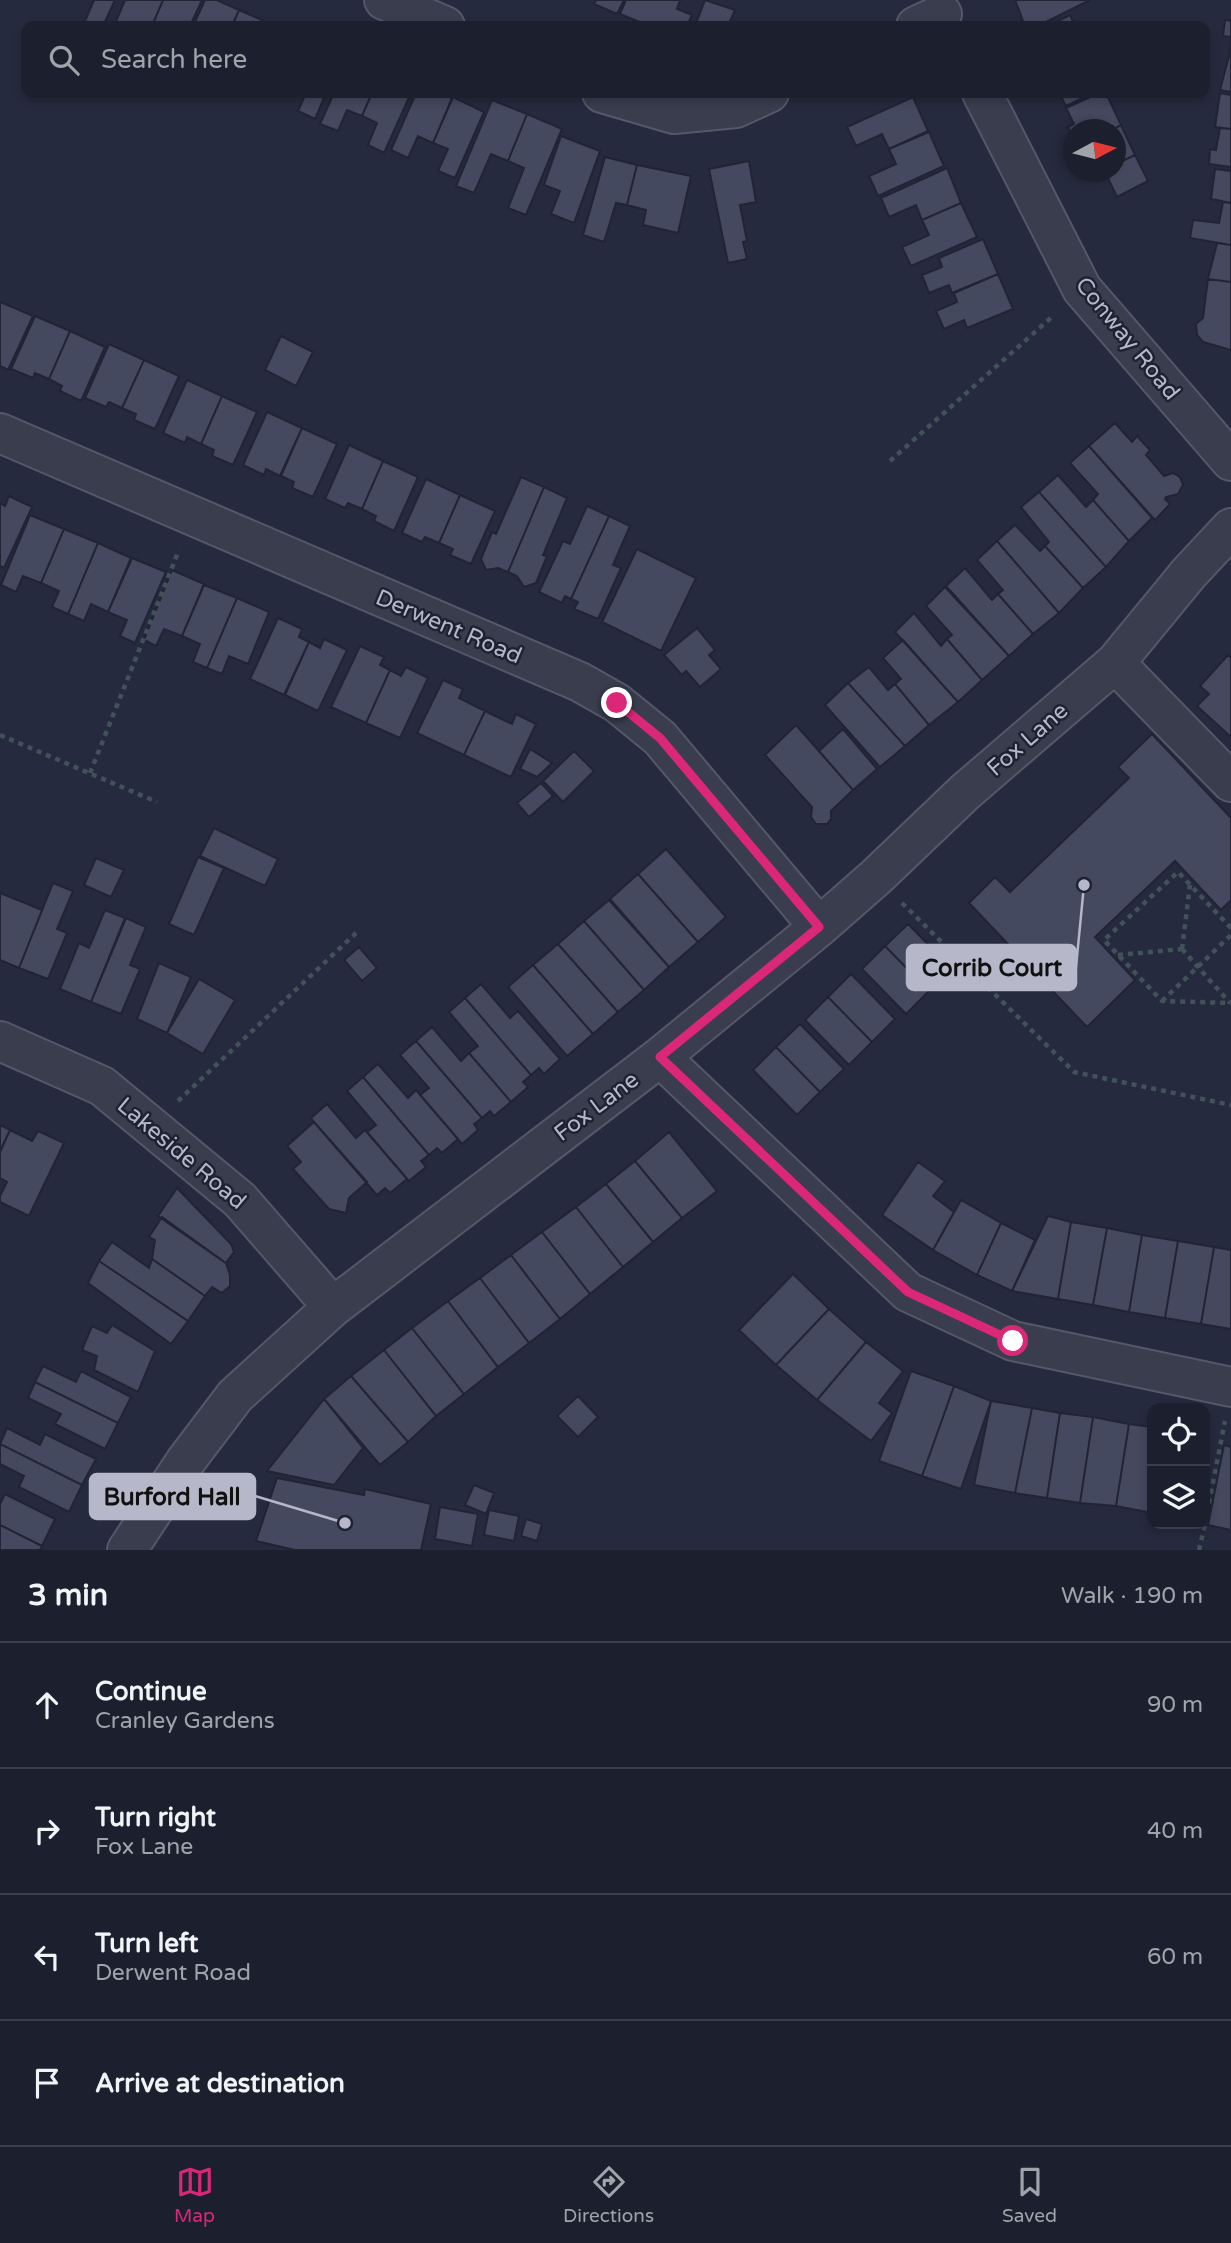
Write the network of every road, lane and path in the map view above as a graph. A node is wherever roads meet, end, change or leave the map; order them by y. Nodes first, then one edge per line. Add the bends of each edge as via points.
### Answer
1 (384, 0) edge
2 (433, 21) edge
3 (619, 98) edge
4 (758, 98) edge
5 (985, 98) edge
6 (1083, 289) junction
7 (0, 433) edge
8 (890, 461) dead end
9 (1231, 461) edge
10 (193, 516) junction
11 (1231, 528) edge
12 (1115, 663) junction
13 (0, 735) edge
14 (90, 773) junction
15 (1231, 782) edge
16 (157, 802) dead end
17 (876, 877) junction
18 (1191, 885) junction
19 (819, 927) junction
20 (1231, 928) edge
21 (356, 933) dead end
22 (1231, 935) edge
23 (1182, 949) junction
24 (1118, 955) junction
25 (1198, 967) junction
26 (1162, 1001) junction
27 (1231, 1003) edge
28 (0, 1041) edge
29 (660, 1057) junction
30 (1231, 1105) edge
31 (151, 1126) junction
32 (332, 1307) junction
33 (1228, 1402) edge
34 (1210, 1497) edge
35 (1204, 1529) edge
36 (127, 1550) edge
37 (1199, 1550) edge

1 - 2 street
3 - 4 street via 674,114 736,108
5 - 6 street, Conway Road
6 - 8 path
6 - 9 street, Conway Road
7 - 10 street, Derwent Road
10 - 14 path
10 - 19 street, Derwent Road via 580,682 617,703 660,738
11 - 12 street, Fox Lane
12 - 15 street
12 - 17 street, Fox Lane via 965,792
13 - 14 path
14 - 16 path
17 - 19 street, Fox Lane
17 - 30 path via 1073,1072
18 - 20 path
18 - 23 path
18 - 24 path via 1178,872 1104,940
19 - 29 street, Fox Lane
21 - 31 path
22 - 25 path
23 - 24 path
23 - 25 path
24 - 26 path
25 - 26 path
25 - 27 path
26 - 27 path
28 - 31 street, Lakeside Road via 102,1086
29 - 32 street, Fox Lane
29 - 33 street via 908,1292 1013,1341
31 - 32 street, Lakeside Road via 240,1200
32 - 36 street, Fox Lane via 235,1396
33 - 34 path
35 - 37 path

